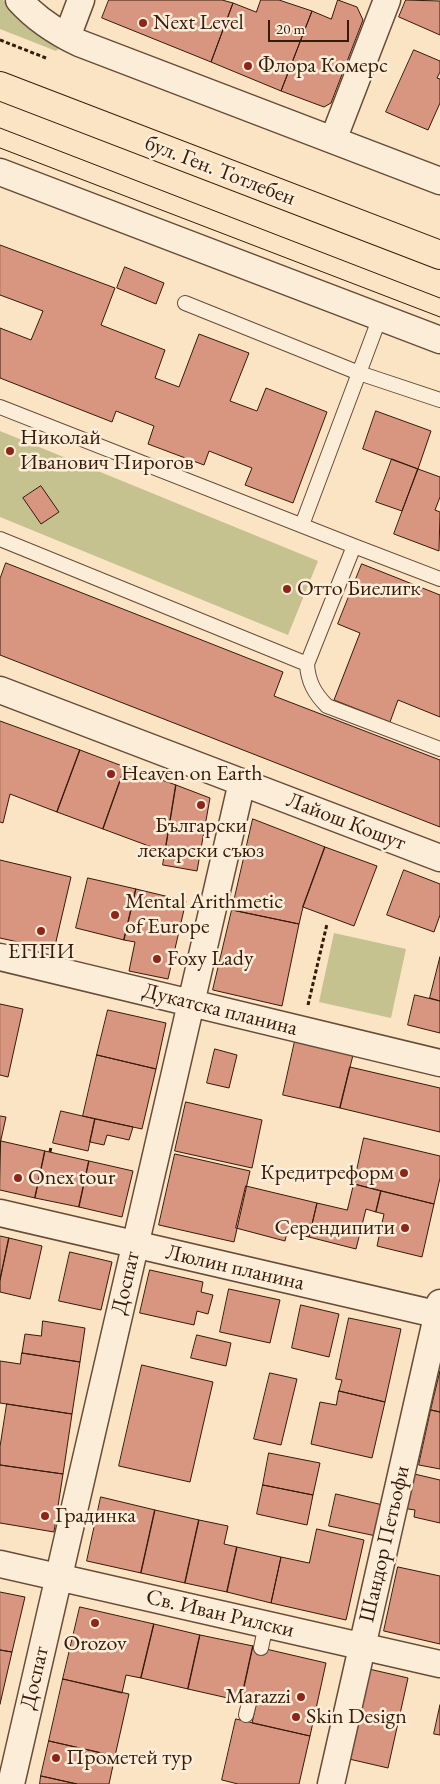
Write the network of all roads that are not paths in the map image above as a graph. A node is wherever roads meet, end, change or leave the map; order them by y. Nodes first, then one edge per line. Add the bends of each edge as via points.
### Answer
1 (19, 0) edge
2 (81, 0) edge
3 (387, 0) edge
4 (67, 37) junction
5 (0, 86) edge
6 (334, 140) junction
7 (0, 172) edge
8 (440, 180) edge
9 (440, 255) edge
10 (185, 303) dead end
11 (380, 317) junction
12 (440, 340) edge
13 (359, 373) junction
14 (440, 400) edge
15 (0, 407) edge
16 (302, 525) junction
17 (0, 539) edge
18 (354, 546) junction
19 (440, 579) edge
20 (307, 664) junction
21 (0, 690) edge
22 (440, 749) edge
23 (242, 782) junction
24 (440, 858) edge
25 (0, 957) edge
26 (191, 1003) junction
27 (440, 1063) edge
28 (0, 1213) edge
29 (135, 1245) junction
30 (439, 1311) edge
31 (0, 1564) edge
32 (58, 1578) junction
33 (362, 1646) junction
34 (440, 1664) edge
35 (11, 1784) edge
36 (331, 1784) edge

1 - 4 street via 47,26
2 - 4 street
3 - 6 street
4 - 6 street
5 - 9 main road, бул. Ген. Тотлебен
6 - 8 street
7 - 11 street
10 - 13 lane
11 - 12 street
11 - 13 lane
13 - 14 lane
13 - 16 lane
15 - 16 lane
16 - 18 lane
17 - 20 lane
18 - 19 lane
18 - 20 lane
20 - 22 lane via 311,685 327,706
21 - 23 street, Лайош Кошут
23 - 24 street, Лайош Кошут
23 - 26 street, Доспат
25 - 26 street, Дукатска планина
26 - 27 street, Дукатска планина
26 - 29 street, Доспат
28 - 29 street, Люлин планина
29 - 30 street, Люлин планина
29 - 32 street, Доспат
30 - 33 street, Шандор Петьофи
31 - 32 street, Св. Иван Рилски
32 - 33 street, Св. Иван Рилски via 264,1636
32 - 35 street, Доспат
33 - 34 street, Св. Иван Рилски
33 - 36 street, Шандор Петьофи

